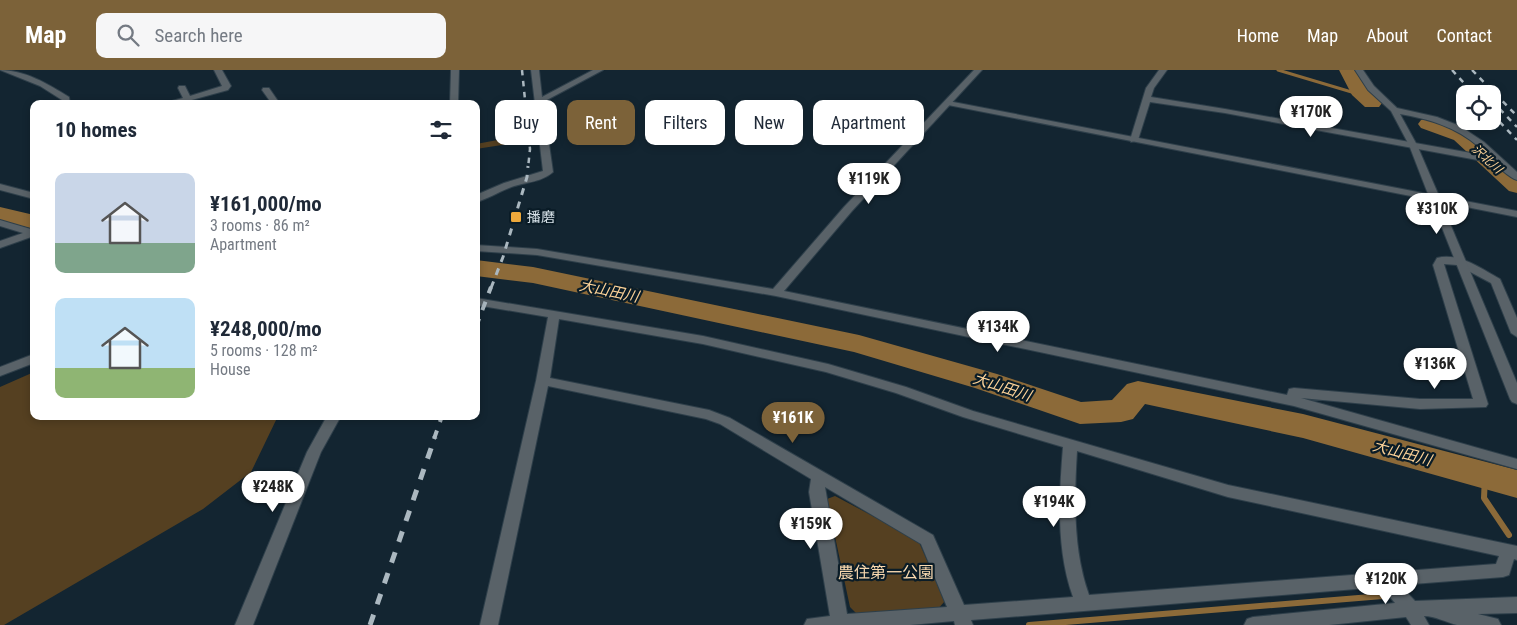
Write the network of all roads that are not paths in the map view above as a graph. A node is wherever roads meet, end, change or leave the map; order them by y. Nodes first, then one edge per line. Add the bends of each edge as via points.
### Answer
1 (3, 70) edge
2 (218, 70) edge
3 (454, 70) edge
4 (535, 70) edge
5 (599, 70) edge
6 (978, 70) edge
7 (1163, 70) edge
8 (1359, 70) edge
9 (182, 88) dead end
10 (266, 90) dead end
11 (188, 99) junction
12 (1146, 99) junction
13 (66, 100) edge
14 (183, 100) edge
15 (273, 100) edge
16 (454, 100) edge
17 (538, 100) edge
18 (542, 100) edge
19 (948, 103) junction
20 (1394, 110) junction
21 (1134, 140) junction
22 (544, 145) edge
23 (1413, 145) junction
24 (1495, 160) junction
25 (1517, 177) edge
26 (0, 187) edge
27 (30, 195) edge
28 (480, 197) edge
29 (1437, 199) junction
30 (1517, 214) edge
31 (0, 223) edge
32 (30, 232) edge
33 (30, 234) edge
34 (0, 246) edge
35 (480, 248) edge
36 (1460, 262) junction
37 (776, 293) junction
38 (480, 301) edge
39 (554, 314) junction
40 (1517, 333) edge
41 (30, 360) edge
42 (0, 372) edge
43 (543, 381) junction
44 (1517, 399) edge
45 (1294, 401) junction
46 (332, 420) edge
47 (1070, 445) junction
48 (1517, 464) edge
49 (819, 477) junction
50 (1513, 552) edge
51 (1385, 580) junction
52 (1084, 604) junction
53 (1517, 605) edge
54 (1419, 614) edge
55 (962, 620) edge
56 (840, 623) junction
57 (1302, 623) edge
58 (244, 625) edge
59 (489, 625) edge
60 (813, 625) edge
61 (1253, 625) edge
62 (1492, 625) edge

1 - 13 street via 58,92
2 - 11 street via 227,86 225,88
3 - 16 street
4 - 17 street
5 - 18 street
6 - 19 street
7 - 12 street
8 - 20 street via 1371,88
9 - 11 street
10 - 15 street
11 - 14 street
12 - 21 street
12 - 23 street
19 - 21 street
19 - 37 street via 848,209
20 - 23 street
20 - 24 street via 1425,116 1458,128
21 - 29 street
22 - 28 street via 548,172
23 - 24 street
23 - 29 street
24 - 25 street
26 - 27 street
29 - 30 street
29 - 36 street
31 - 32 street
33 - 34 street
35 - 37 street via 537,252
36 - 40 street via 1496,282
36 - 44 street
36 - 45 street via 1441,260 1438,265 1481,404 1420,404 1294,392
37 - 45 street
38 - 39 street
39 - 43 street
39 - 47 street via 703,340 828,368
41 - 42 street
43 - 49 street via 709,415 725,421
43 - 59 street
45 - 48 street
46 - 58 street via 314,452
47 - 50 street via 1228,490
47 - 52 street via 1067,494 1073,574
49 - 55 street via 927,540
49 - 56 street via 817,492
50 - 51 street via 1502,570
51 - 52 street
51 - 54 street
52 - 55 street
53 - 54 street
54 - 57 street
54 - 62 street
55 - 56 street
56 - 60 street
57 - 61 street

